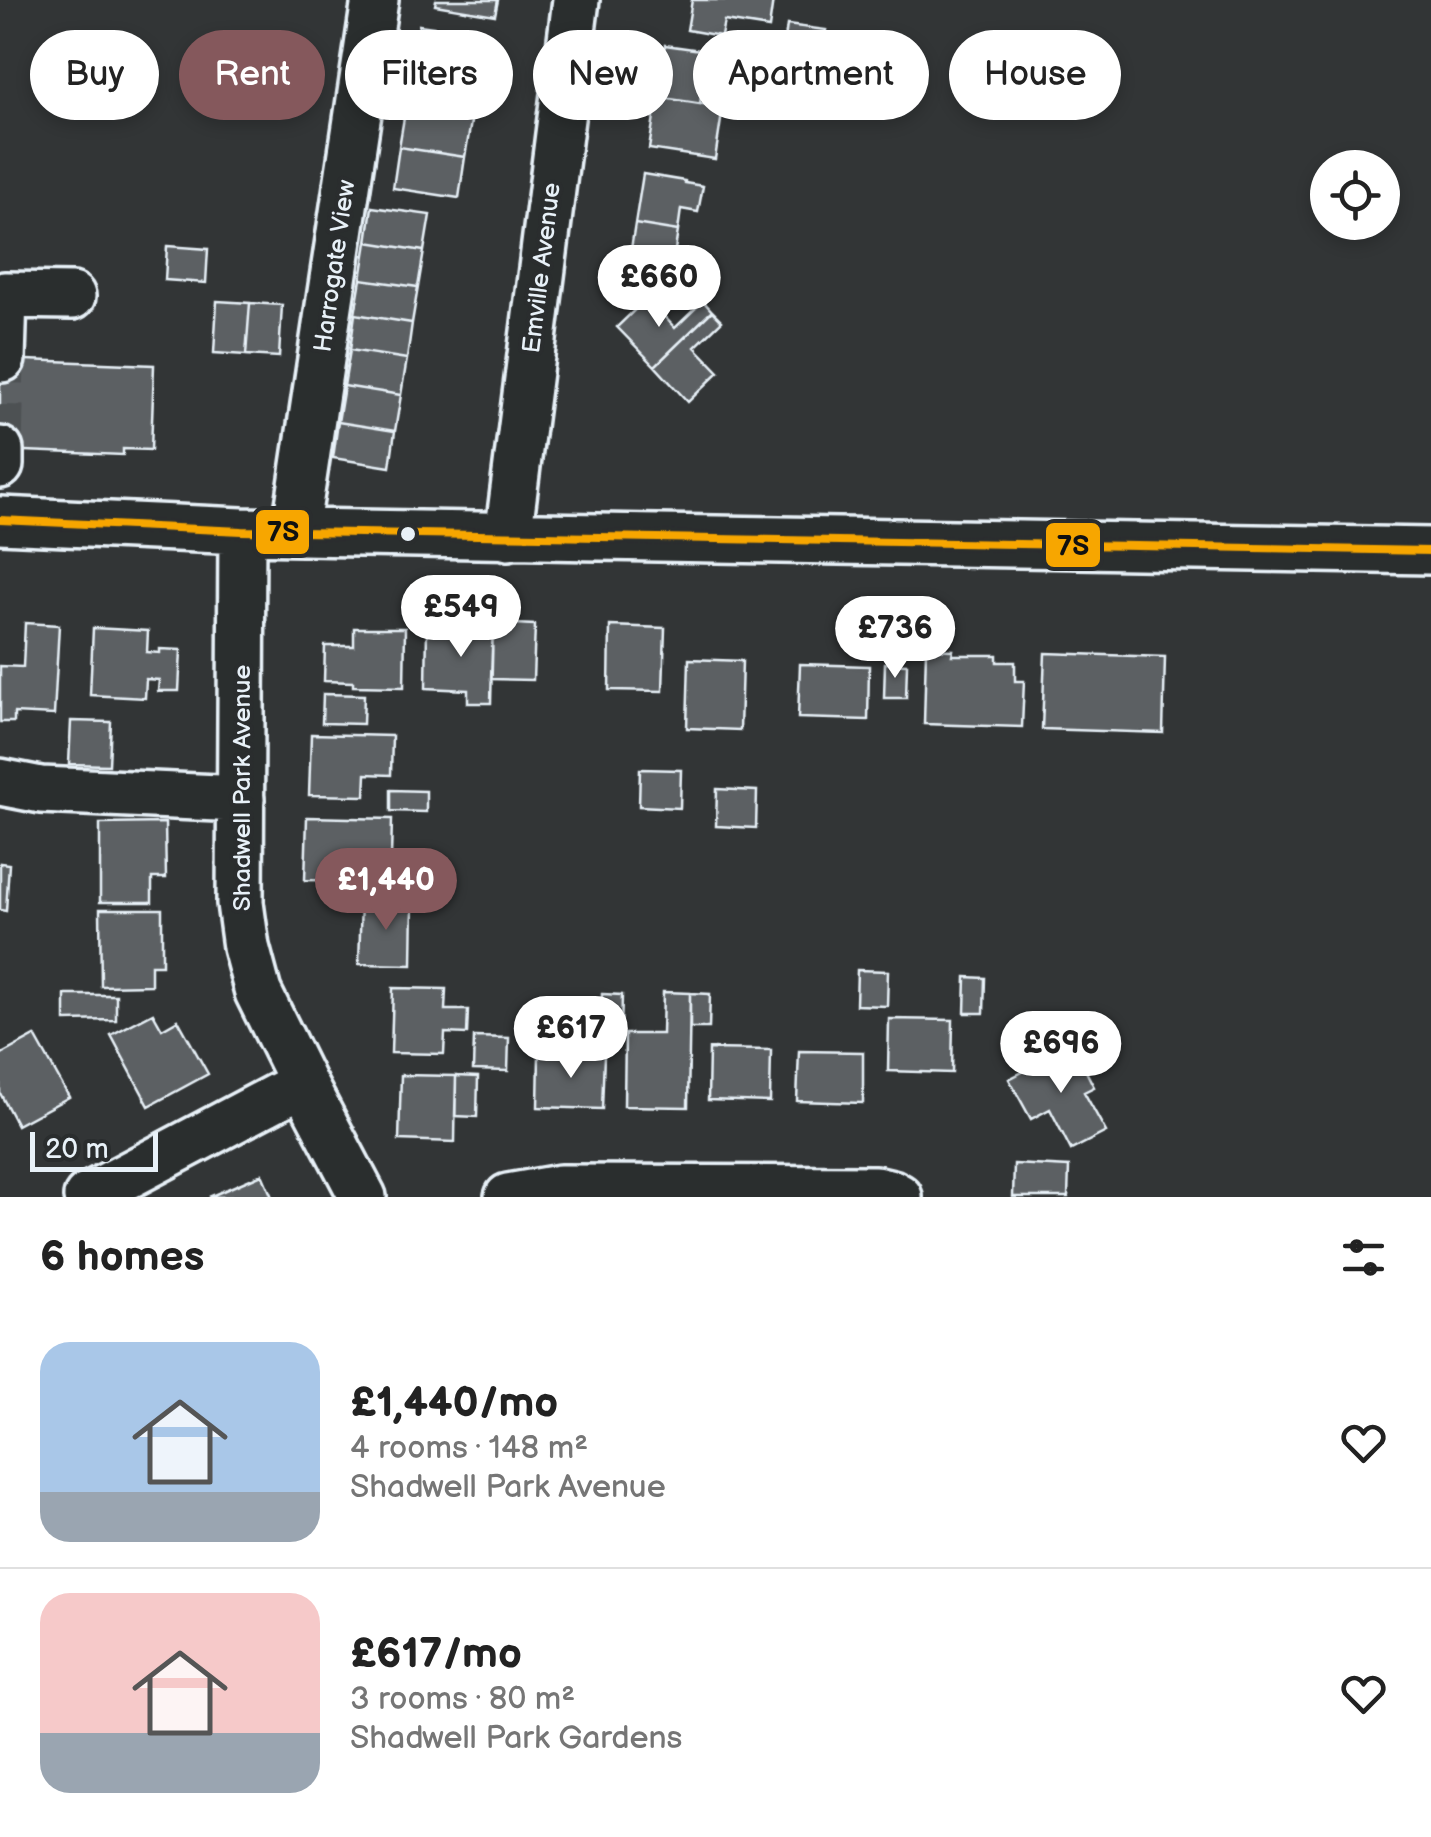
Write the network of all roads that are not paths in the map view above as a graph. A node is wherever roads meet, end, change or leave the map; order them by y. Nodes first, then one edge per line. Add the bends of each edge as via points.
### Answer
1 (375, 0) edge
2 (576, 0) edge
3 (72, 296) dead end
4 (2, 359) edge
5 (0, 450) edge
6 (0, 465) edge
7 (0, 520) edge
8 (242, 531) junction
9 (296, 532) junction
10 (508, 536) junction
11 (1431, 551) edge
12 (0, 782) edge
13 (241, 798) junction
14 (302, 1083) junction
15 (88, 1197) edge
16 (364, 1197) edge
17 (508, 1197) edge
18 (899, 1197) edge

1 - 9 street, Harrogate View
2 - 10 street, Emville Avenue
3 - 4 street via 4,295
5 - 6 street
7 - 8 street
8 - 9 street
8 - 13 street, Shadwell Park Avenue
9 - 10 street
10 - 11 street
12 - 13 street via 41,790
13 - 14 street, Shadwell Park Avenue via 246,947 258,992
14 - 15 street
14 - 16 street, Shadwell Park Avenue
17 - 18 street via 580,1188 876,1189

